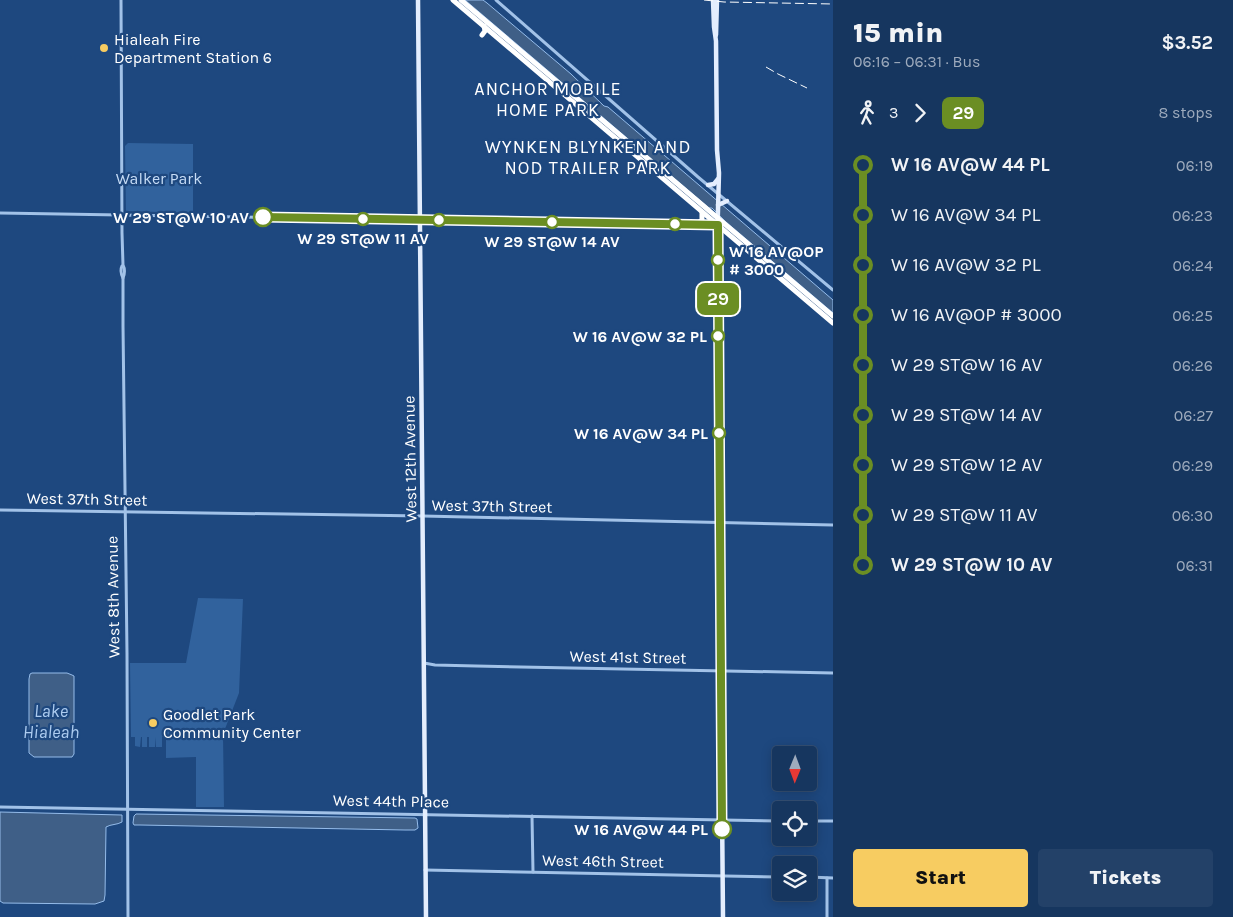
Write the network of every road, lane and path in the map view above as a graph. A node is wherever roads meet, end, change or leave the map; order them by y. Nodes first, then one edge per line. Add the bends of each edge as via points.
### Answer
1 (120, 0) edge
2 (418, 0) edge
3 (453, 0) edge
4 (461, 0) edge
5 (496, 0) edge
6 (715, 0) edge
7 (484, 26) junction
8 (482, 35) dead end
9 (494, 35) junction
10 (506, 38) junction
11 (719, 178) junction
12 (708, 185) junction
13 (718, 194) junction
14 (722, 202) junction
15 (702, 212) junction
16 (0, 213) edge
17 (122, 215) junction
18 (718, 217) junction
19 (419, 219) junction
20 (697, 224) junction
21 (718, 225) junction
22 (833, 290) edge
23 (833, 316) edge
24 (833, 323) edge
25 (0, 510) edge
26 (125, 512) junction
27 (423, 516) junction
28 (720, 523) junction
29 (833, 525) edge
30 (423, 663) junction
31 (721, 671) junction
32 (833, 673) edge
33 (0, 807) edge
34 (128, 809) junction
35 (425, 814) junction
36 (532, 816) junction
37 (722, 820) junction
38 (772, 820) edge
39 (817, 821) edge
40 (833, 821) edge
41 (425, 870) junction
42 (533, 872) junction
43 (722, 876) junction
44 (772, 877) edge
45 (817, 877) edge
46 (827, 878) junction
47 (833, 878) edge
48 (128, 917) edge
49 (426, 917) edge
50 (723, 917) edge
51 (827, 917) edge

1 - 17 street, West 8th Avenue
2 - 19 main road, West 12th Avenue
3 - 7 highway
4 - 10 highway
5 - 12 street
6 - 11 main road
7 - 8 highway
7 - 9 highway
9 - 10 highway
9 - 15 highway
10 - 18 highway
11 - 12 main road
11 - 13 main road
12 - 13 street
13 - 14 main road
13 - 14 street
14 - 18 main road
14 - 22 street
15 - 20 highway via 702,220
15 - 21 highway
16 - 17 street
17 - 19 street
17 - 26 street, West 8th Avenue
18 - 21 main road
18 - 23 highway
19 - 20 street
19 - 27 main road, West 12th Avenue
20 - 21 street
21 - 24 highway
21 - 28 main road
25 - 26 street, West 37th Street
26 - 27 street, West 37th Street
26 - 34 street, West 8th Avenue
27 - 28 street, West 37th Street
27 - 30 main road, West 12th Avenue
28 - 29 street, West 37th Street
28 - 31 main road
30 - 31 street, West 41st Street
30 - 35 main road, West 12th Avenue
31 - 32 street, West 41st Street
31 - 37 main road
33 - 34 street, West 44th Place
34 - 35 street, West 44th Place
34 - 48 street, West 8th Avenue
35 - 36 street, West 44th Place
35 - 41 main road, West 12th Avenue
36 - 37 street, West 44th Place
36 - 42 street
37 - 38 street, West 44th Place
37 - 43 main road
39 - 40 street
41 - 42 street, West 46th Street
41 - 49 main road, West 12th Avenue
42 - 43 street, West 46th Street
43 - 44 street, West 46th Street
43 - 50 main road
45 - 46 street
46 - 47 street
46 - 51 street

